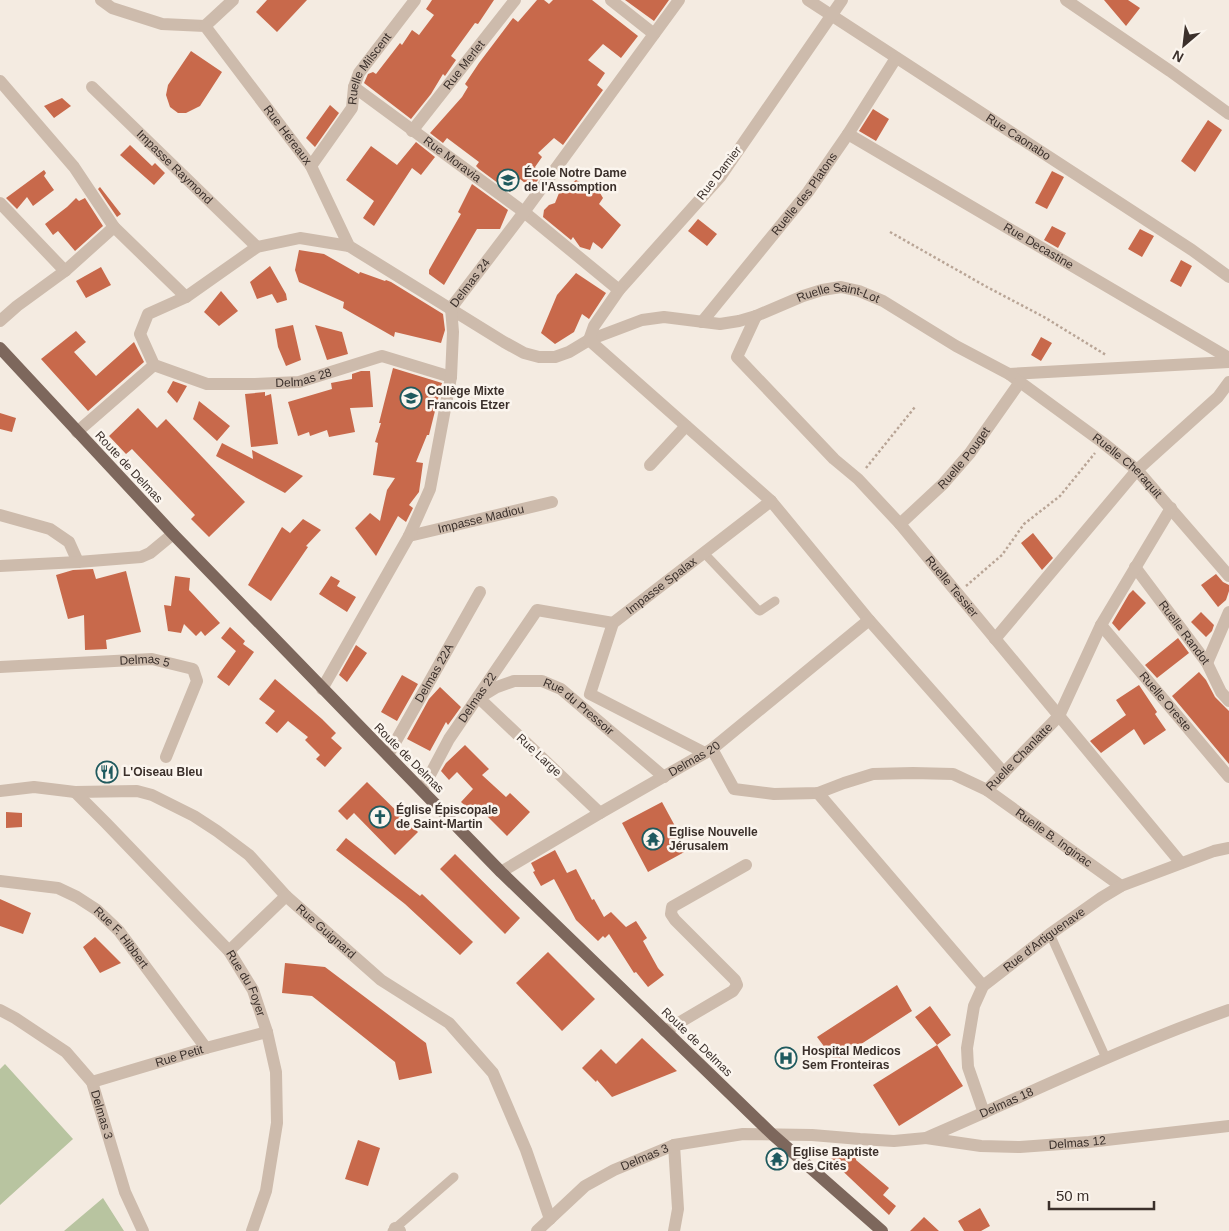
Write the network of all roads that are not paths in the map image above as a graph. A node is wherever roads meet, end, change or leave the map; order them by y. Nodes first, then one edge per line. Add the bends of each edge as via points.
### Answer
1 (101, 0) edge
2 (233, 0) edge
3 (415, 0) edge
4 (515, 0) edge
5 (611, 0) edge
6 (679, 0) edge
7 (808, 0) edge
8 (842, 0) edge
9 (1066, 0) edge
10 (831, 15) junction
11 (205, 26) junction
12 (654, 34) junction
13 (896, 58) junction
14 (0, 81) edge
15 (92, 87) dead end
16 (354, 87) junction
17 (1229, 114) edge
18 (412, 131) junction
19 (848, 134) junction
20 (311, 166) junction
21 (0, 203) edge
22 (524, 212) junction
23 (114, 227) junction
24 (349, 246) junction
25 (257, 247) junction
26 (65, 271) junction
27 (1229, 277) edge
28 (619, 290) junction
29 (186, 297) junction
30 (451, 308) junction
31 (756, 316) junction
32 (0, 321) edge
33 (702, 322) junction
34 (589, 340) junction
35 (0, 348) edge
36 (1229, 358) edge
37 (1229, 362) edge
38 (154, 365) junction
39 (1009, 374) junction
40 (451, 377) junction
41 (1020, 382) junction
42 (1229, 382) edge
43 (686, 426) junction
44 (77, 432) junction
45 (650, 465) dead end
46 (1137, 470) junction
47 (771, 501) junction
48 (552, 502) dead end
49 (1171, 508) junction
50 (0, 515) edge
51 (900, 524) junction
52 (173, 534) junction
53 (409, 536) junction
54 (704, 553) junction
55 (78, 562) junction
56 (0, 566) edge
57 (1135, 567) junction
58 (1229, 576) edge
59 (480, 592) dead end
60 (775, 601) dead end
61 (537, 610) joint
62 (1229, 612) edge
63 (869, 620) junction
64 (613, 623) junction
65 (1101, 625) junction
66 (995, 639) junction
67 (1207, 664) junction
68 (0, 667) edge
69 (322, 689) junction
70 (479, 698) junction
71 (1229, 701) edge
72 (1059, 716) junction
73 (709, 751) junction
74 (388, 755) junction
75 (166, 757) dead end
76 (1004, 773) junction
77 (664, 777) junction
78 (1229, 777) edge
79 (422, 790) junction
80 (987, 790) junction
81 (0, 791) edge
82 (75, 792) junction
83 (818, 793) junction
84 (600, 813) junction
85 (1229, 848) edge
86 (1181, 863) junction
87 (746, 866) dead end
88 (501, 872) junction
89 (0, 881) edge
90 (1120, 886) junction
91 (286, 896) junction
92 (1050, 934) junction
93 (229, 951) junction
94 (983, 986) junction
95 (0, 1010) edge
96 (1229, 1010) edge
97 (665, 1030) junction
98 (267, 1032) junction
99 (206, 1048) junction
100 (1106, 1058) junction
101 (92, 1082) junction
102 (984, 1113) junction
103 (1229, 1126) edge
104 (773, 1135) junction
105 (926, 1138) junction
106 (674, 1145) junction
107 (454, 1177) dead end
108 (550, 1219) junction
109 (396, 1230) edge
110 (143, 1231) edge
111 (252, 1231) edge
112 (537, 1231) edge
113 (674, 1231) edge
114 (882, 1231) edge

1 - 11 street via 112,8 162,24
2 - 11 street
3 - 16 street, Ruelle Milscent via 359,74
4 - 18 street, Rue Merlet
5 - 12 street
6 - 12 street, Delmas 24
7 - 10 street, Rue Caonabo
8 - 10 street, Rue Damier
9 - 17 street
10 - 13 street, Rue Caonabo
10 - 28 street, Rue Damier via 720,177
11 - 20 street, Rue Héreaux
12 - 22 street, Delmas 24
13 - 19 street, Ruelle des Platons
13 - 27 street, Rue Caonabo
14 - 23 street via 74,167
15 - 25 street, Impasse Raymond
16 - 18 street, Rue Moravia
16 - 20 street, Ruelle Milscent via 352,108
18 - 22 street, Rue Moravia
19 - 33 street, Ruelle des Platons via 808,192
19 - 36 street, Rue Decastine
20 - 24 street, Rue Héreaux
21 - 26 street
22 - 28 street, Rue Moravia
22 - 30 street, Delmas 24
23 - 26 street
23 - 29 street
24 - 25 street via 300,238
24 - 30 street
25 - 29 street
26 - 32 street
28 - 34 street, Rue Damier via 594,326
29 - 38 street via 148,314 140,334
30 - 34 street, Ruelle Saint-Lot via 504,342 539,357 555,357
30 - 40 street, Delmas 24
31 - 33 street, Ruelle Saint-Lot via 720,324
31 - 39 street, Ruelle Saint-Lot via 822,290 841,287 859,290
31 - 51 street, Ruelle Tessier via 737,357
33 - 34 street, Ruelle Saint-Lot via 664,317 642,320
34 - 43 street
35 - 44 main road, Route de Delmas
37 - 39 street
38 - 40 street, Delmas 28 via 207,384 255,384 299,382 382,356
38 - 44 street
39 - 41 street, Ruelle Cheraquit
40 - 53 street, Delmas 24 via 430,489
41 - 46 street, Ruelle Cheraquit
41 - 51 street, Ruelle Pouget via 970,453 943,484
42 - 46 street via 1218,397
43 - 45 street
43 - 47 street
44 - 52 main road, Route de Delmas
46 - 49 street, Ruelle Cheraquit
46 - 66 street
47 - 54 street, Impasse Spalax
47 - 63 street
48 - 53 street, Impasse Madiou
49 - 57 street, Ruelle Chanlatte
49 - 58 street, Ruelle Cheraquit
50 - 55 street via 50,529 68,542
51 - 66 street, Ruelle Tessier
52 - 55 street via 141,557
52 - 69 main road, Route de Delmas
53 - 69 street, Delmas 24
54 - 60 lane via 758,610
54 - 64 street, Impasse Spalax
55 - 56 street
57 - 65 street, Ruelle Chanlatte
57 - 67 street, Ruelle Randot
59 - 74 street, Delmas 22A
61 - 64 street, Impasse Spalax
61 - 70 street, Delmas 22
62 - 67 street
63 - 73 street, Delmas 20
63 - 76 street
64 - 73 street via 590,694
65 - 72 street, Ruelle Chanlatte
65 - 78 street, Ruelle Oreste
66 - 72 street, Ruelle Tessier
67 - 71 street, Ruelle Randot
68 - 75 street, Delmas 5 via 152,659 193,669 197,681
69 - 74 main road, Route de Delmas
70 - 77 street, Rue du Pressoir via 514,681 542,681 561,690
70 - 79 street, Delmas 22 via 450,739
70 - 84 street, Rue Large
72 - 76 street, Ruelle Chanlatte
72 - 86 street, Ruelle Tessier
73 - 77 street, Delmas 20
73 - 83 street, Ruelle Chanlatte via 734,789 774,794
74 - 79 main road, Route de Delmas
76 - 80 street, Ruelle Chanlatte
77 - 84 street, Delmas 20
79 - 88 main road, Route de Delmas
80 - 83 street, Ruelle Chanlatte via 953,774 913,773 873,774
80 - 90 street, Ruelle B. Inginac
81 - 82 street, Rue Guignard via 34,787
82 - 91 street, Rue Guignard via 137,791 152,795 194,816 249,855
82 - 93 street, Rue du Foyer
83 - 94 street
84 - 88 street, Delmas 20
85 - 86 street, Rue d'Artiguenave via 1214,850
86 - 90 street, Rue d'Artiguenave
87 - 97 street via 672,907 671,914 675,920 737,985 733,991
88 - 97 main road, Route de Delmas
89 - 99 street, Rue F. Hibbert via 58,888 97,910 120,931
90 - 92 street, Rue d'Artiguenave
91 - 93 street
91 - 108 street, Rue Guignard via 381,980 449,1023 493,1073 526,1150
92 - 94 street, Rue d'Artiguenave
92 - 100 lane
93 - 98 street, Rue du Foyer via 253,990
94 - 102 street, Rue d'Artiguenave via 974,1006 967,1048 968,1067
95 - 101 street, Delmas 3 via 66,1052
96 - 100 street, Delmas 18
97 - 104 main road, Route de Delmas
98 - 99 street, Rue Petit
98 - 111 street, Rue du Foyer via 276,1072 277,1123 266,1191
99 - 101 street, Rue Petit
100 - 102 street, Delmas 18
101 - 110 street, Delmas 3 via 125,1192
102 - 105 street, Delmas 18
103 - 105 street, Delmas 12 via 1020,1147 981,1146
104 - 105 street, Delmas 18 via 894,1140
104 - 106 street, Delmas 3 via 743,1134
104 - 114 main road, Route de Delmas
106 - 108 street, Delmas 3 via 585,1186
106 - 113 street via 678,1209
107 - 109 lane
108 - 112 street, Delmas 3

